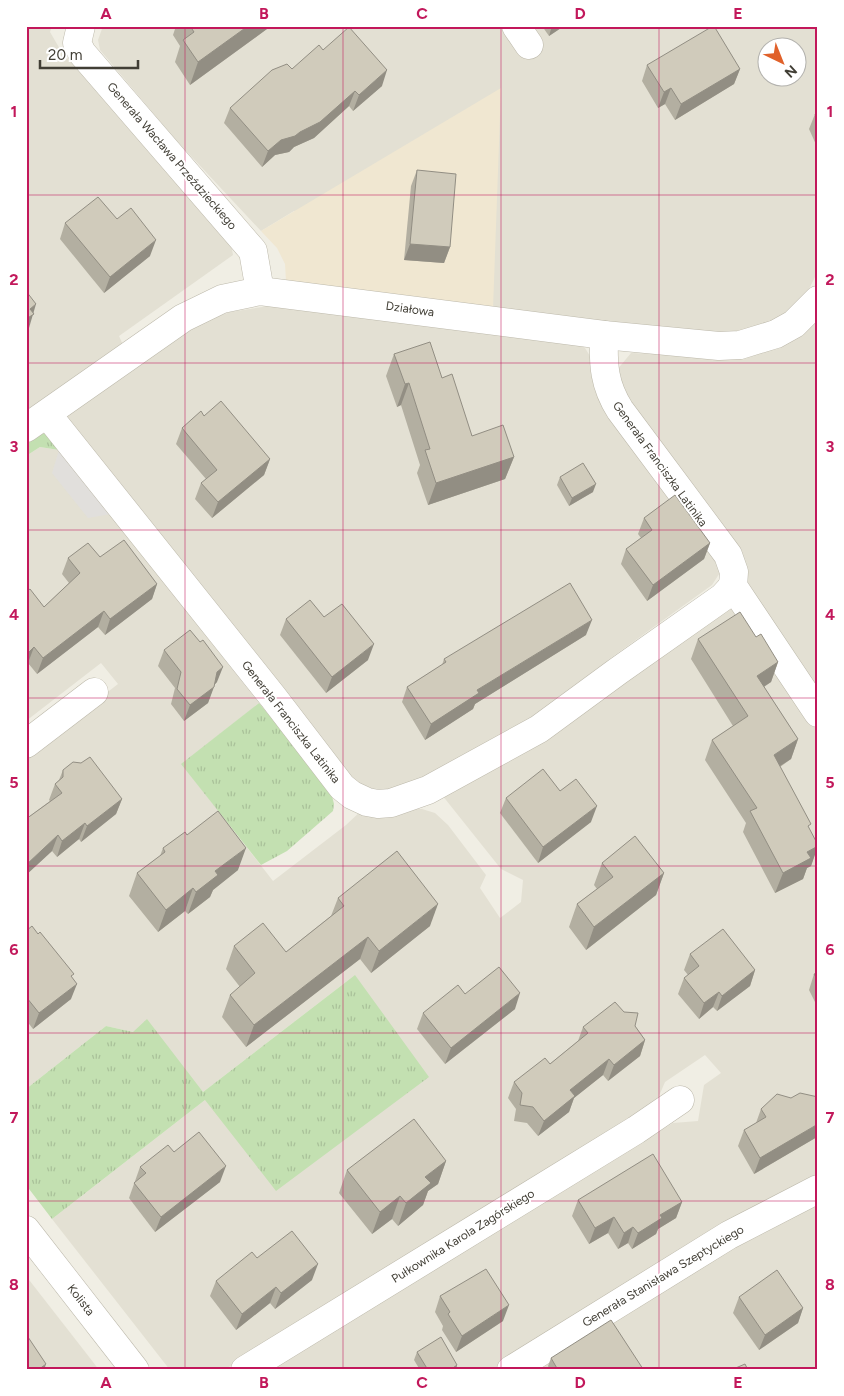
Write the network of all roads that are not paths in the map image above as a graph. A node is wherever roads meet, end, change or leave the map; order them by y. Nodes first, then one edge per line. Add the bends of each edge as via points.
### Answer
1 (81, 26) edge
2 (260, 291) junction
3 (818, 300) edge
4 (604, 336) junction
5 (36, 421) edge
6 (733, 586) junction
7 (94, 692) dead end
8 (818, 713) edge
9 (26, 744) edge
10 (680, 1100) dead end
11 (818, 1189) edge
12 (26, 1230) edge
13 (135, 1370) edge
14 (246, 1370) edge
15 (511, 1370) edge

1 - 2 street, Generała Wacława Przeździeckiego via 77,42 82,53 253,251
2 - 4 street, Działowa
2 - 5 street, Działowa via 222,299 183,318
3 - 4 street, Działowa via 788,328 768,338 740,345
4 - 6 street, Generała Franciszka Latinika via 603,357 610,395 728,556 734,572
5 - 6 street, Generała Franciszka Latinika via 267,690 342,787 367,802 391,803 428,790 539,729 723,597
6 - 8 street, Generała Franciszka Latinika
7 - 9 street
10 - 14 street, Pułkownika Karola Zagórskiego
11 - 15 street, Generała Stanisława Szeptyckiego via 729,1235
12 - 13 street, Kolista

